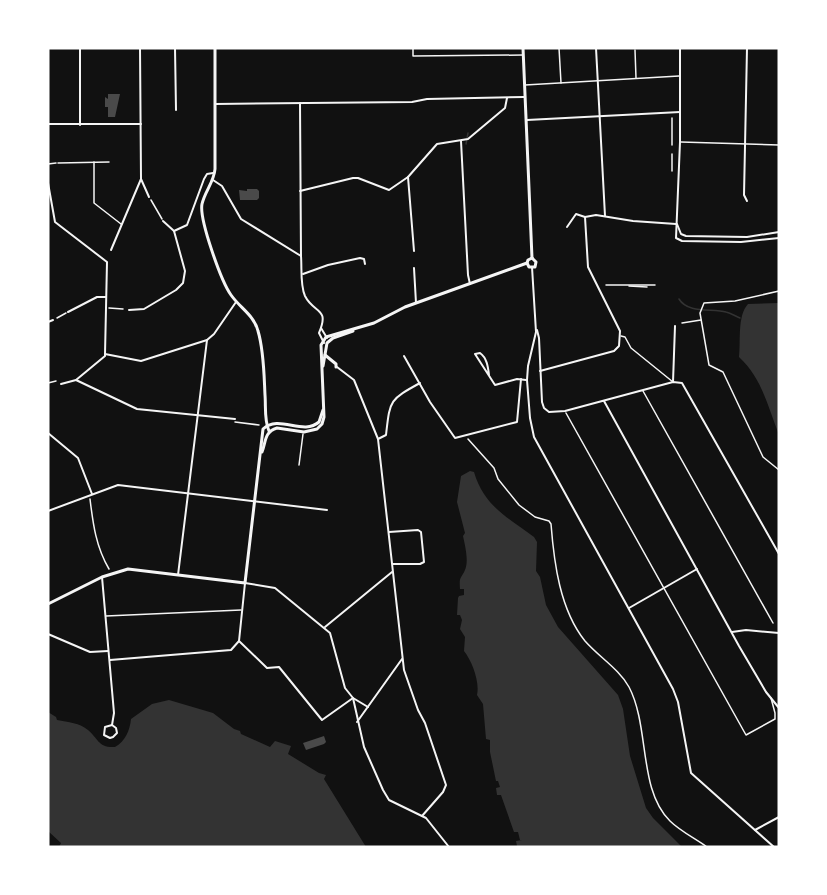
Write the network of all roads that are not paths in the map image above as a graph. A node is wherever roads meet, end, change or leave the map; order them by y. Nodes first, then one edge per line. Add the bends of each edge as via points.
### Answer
1 (80, 48) edge
2 (140, 48) edge
3 (176, 48) edge
4 (215, 48) edge
5 (413, 48) edge
6 (523, 48) edge
7 (559, 48) edge
8 (596, 48) edge
9 (680, 48) edge
10 (747, 48) edge
11 (635, 50) dead end
12 (523, 55) junction
13 (680, 76) junction
14 (636, 78) junction
15 (598, 80) junction
16 (561, 82) junction
17 (524, 85) junction
18 (525, 97) junction
19 (507, 98) junction
20 (300, 103) junction
21 (215, 104) junction
22 (176, 110) dead end
23 (680, 111) junction
24 (600, 115) junction
25 (526, 120) junction
26 (48, 124) edge
27 (141, 124) junction
28 (80, 125) junction
29 (461, 141) junction
30 (680, 142) junction
31 (745, 144) junction
32 (779, 145) edge
33 (94, 162) junction
34 (109, 162) dead end
35 (58, 163) road end
36 (215, 173) junction
37 (408, 177) junction
38 (141, 179) junction
39 (213, 180) junction
40 (48, 183) edge
41 (300, 191) junction
42 (149, 196) road end
43 (747, 201) dead end
44 (605, 216) junction
45 (585, 217) junction
46 (164, 221) road end
47 (122, 224) junction
48 (677, 224) junction
49 (567, 226) dead end
50 (174, 231) junction
51 (779, 232) edge
52 (779, 238) edge
53 (111, 250) dead end
54 (414, 251) dead end
55 (301, 256) junction
56 (532, 258) junction
57 (527, 263) junction
58 (365, 264) dead end
59 (532, 267) junction
60 (414, 268) dead end
61 (303, 274) junction
62 (470, 284) junction
63 (106, 297) junction
64 (237, 301) junction
65 (416, 303) junction
66 (129, 310) dead end
67 (68, 312) road end
68 (53, 320) road end
69 (48, 322) edge
70 (675, 326) dead end
71 (321, 327) junction
72 (536, 327) junction
73 (621, 336) junction
74 (207, 340) junction
75 (326, 341) junction
76 (531, 352) junction
77 (324, 353) junction
78 (105, 354) junction
79 (404, 356) dead end
80 (539, 357) junction
81 (336, 367) joint
82 (322, 371) junction
83 (540, 371) junction
84 (489, 375) junction
85 (520, 378) junction
86 (76, 380) junction
87 (527, 380) junction
88 (673, 382) junction
89 (420, 383) junction
90 (61, 384) dead end
91 (643, 390) junction
92 (604, 401) junction
93 (323, 410) junction
94 (565, 411) junction
95 (198, 415) junction
96 (235, 421) road end
97 (267, 425) junction
98 (270, 431) junction
99 (303, 432) junction
100 (48, 433) edge
101 (378, 439) junction
102 (262, 454) junction
103 (299, 465) dead end
104 (188, 493) junction
105 (92, 494) junction
106 (256, 502) junction
107 (327, 510) dead end
108 (48, 511) edge
109 (389, 532) junction
110 (779, 554) edge
111 (393, 564) junction
112 (698, 569) junction
113 (393, 571) junction
114 (178, 575) junction
115 (102, 577) junction
116 (245, 583) junction
117 (663, 588) junction
118 (48, 604) edge
119 (629, 608) junction
120 (242, 610) junction
121 (106, 616) junction
122 (773, 623) dead end
123 (325, 627) junction
124 (732, 632) junction
125 (779, 633) edge
126 (48, 634) edge
127 (239, 641) junction
128 (109, 651) junction
129 (402, 658) junction
130 (110, 660) junction
131 (771, 697) junction
132 (353, 698) junction
133 (368, 707) junction
134 (779, 708) edge
135 (357, 722) junction
136 (112, 724) junction
137 (422, 816) junction
138 (779, 817) edge
139 (755, 830) junction
140 (449, 847) edge
141 (774, 847) edge

1 - 28 street
2 - 27 street
3 - 22 street
4 - 21 main road
5 - 12 lane via 413,56
6 - 12 main road
7 - 16 lane
8 - 15 street
9 - 13 street
10 - 31 street
11 - 14 lane
12 - 17 main road
13 - 14 lane
13 - 23 street
14 - 15 lane
15 - 16 lane
15 - 24 street
16 - 17 lane
17 - 18 main road
18 - 19 street
18 - 25 main road
19 - 20 street
19 - 29 street via 505,108
20 - 21 street
20 - 41 street
21 - 36 main road
23 - 24 street
23 - 30 street
24 - 25 street
24 - 44 street
25 - 56 main road
26 - 28 street
27 - 28 street
27 - 38 street
29 - 37 street via 437,144
29 - 62 street
30 - 31 lane
30 - 48 street
31 - 32 lane
31 - 43 street
33 - 34 lane
33 - 35 lane
33 - 47 lane via 94,203
36 - 39 main road
36 - 50 street via 205,176 187,225
37 - 41 street via 389,190 352,178
37 - 54 street
38 - 42 street
38 - 47 street
39 - 55 street via 222,186 241,219
39 - 64 main road via 203,201 202,220 226,285
40 - 63 street via 55,222 107,262
41 - 55 street
44 - 45 street
44 - 48 street
45 - 49 street via 576,214
45 - 73 street via 588,267
46 - 50 street
47 - 53 street
48 - 51 street via 686,236 747,237
48 - 52 street via 674,231 682,240 741,242
50 - 66 street via 185,271 183,283 144,309
55 - 61 street
56 - 57 main road
56 - 59 main road via 536,263
57 - 59 main road
57 - 62 main road
58 - 61 street via 360,258
59 - 72 street
60 - 65 street
61 - 71 street via 306,296 322,315
62 - 65 main road
63 - 67 street via 97,297
63 - 78 street
64 - 74 street
64 - 97 main road via 258,329
65 - 75 main road
68 - 69 street
70 - 88 street
71 - 75 street
71 - 75 street via 319,334
72 - 76 street
72 - 80 street
73 - 83 street via 614,351
73 - 88 lane
74 - 78 street via 141,360
74 - 95 street
75 - 77 main road
75 - 82 main road via 321,352
76 - 80 street
76 - 87 street
77 - 81 main road
77 - 82 main road
78 - 86 street
79 - 89 street
80 - 83 street
81 - 101 street via 354,380
82 - 93 main road
83 - 94 street via 546,410
84 - 84 street via 482,366 475,354 483,355
84 - 85 street via 496,385
85 - 87 street
85 - 89 street via 518,422 456,438
86 - 90 street
86 - 95 street via 137,409
87 - 119 street via 530,418 538,444
88 - 91 street
88 - 110 street via 685,386
89 - 101 street via 396,397 387,417 386,435
91 - 92 street
91 - 122 lane
92 - 94 street
92 - 112 street
93 - 97 main road via 319,422 310,427
93 - 99 main road via 322,424
94 - 117 lane
95 - 96 street
95 - 104 street
97 - 98 main road
97 - 102 main road via 262,433
98 - 99 main road via 277,428
98 - 102 main road
99 - 103 lane
100 - 105 street via 78,458
101 - 109 street
102 - 106 main road
104 - 105 street via 118,485
104 - 106 street
104 - 114 street
105 - 108 street
106 - 107 street
106 - 116 main road
109 - 111 street
109 - 111 street via 422,532 424,562
111 - 113 street
112 - 117 street
112 - 124 street
113 - 123 street
113 - 129 street
114 - 115 main road via 131,569
114 - 116 main road
115 - 118 main road
115 - 121 street
116 - 120 street
116 - 123 street via 275,588
117 - 119 street
117 - 131 lane via 746,735 775,719
119 - 139 street via 674,692 691,773
120 - 121 lane
120 - 127 street
121 - 128 street
123 - 132 street via 333,639 346,690
124 - 125 street
124 - 131 street
126 - 128 street via 90,652
127 - 130 street via 226,651
127 - 132 street via 265,667 279,667 322,720
128 - 130 street
129 - 133 street
129 - 137 street via 404,673 446,785
130 - 136 street
131 - 134 street
132 - 133 street
132 - 135 street
133 - 135 street
135 - 137 street via 364,747 389,800
136 - 136 street via 117,733 108,738 104,730
137 - 140 street
138 - 139 street
139 - 141 street

